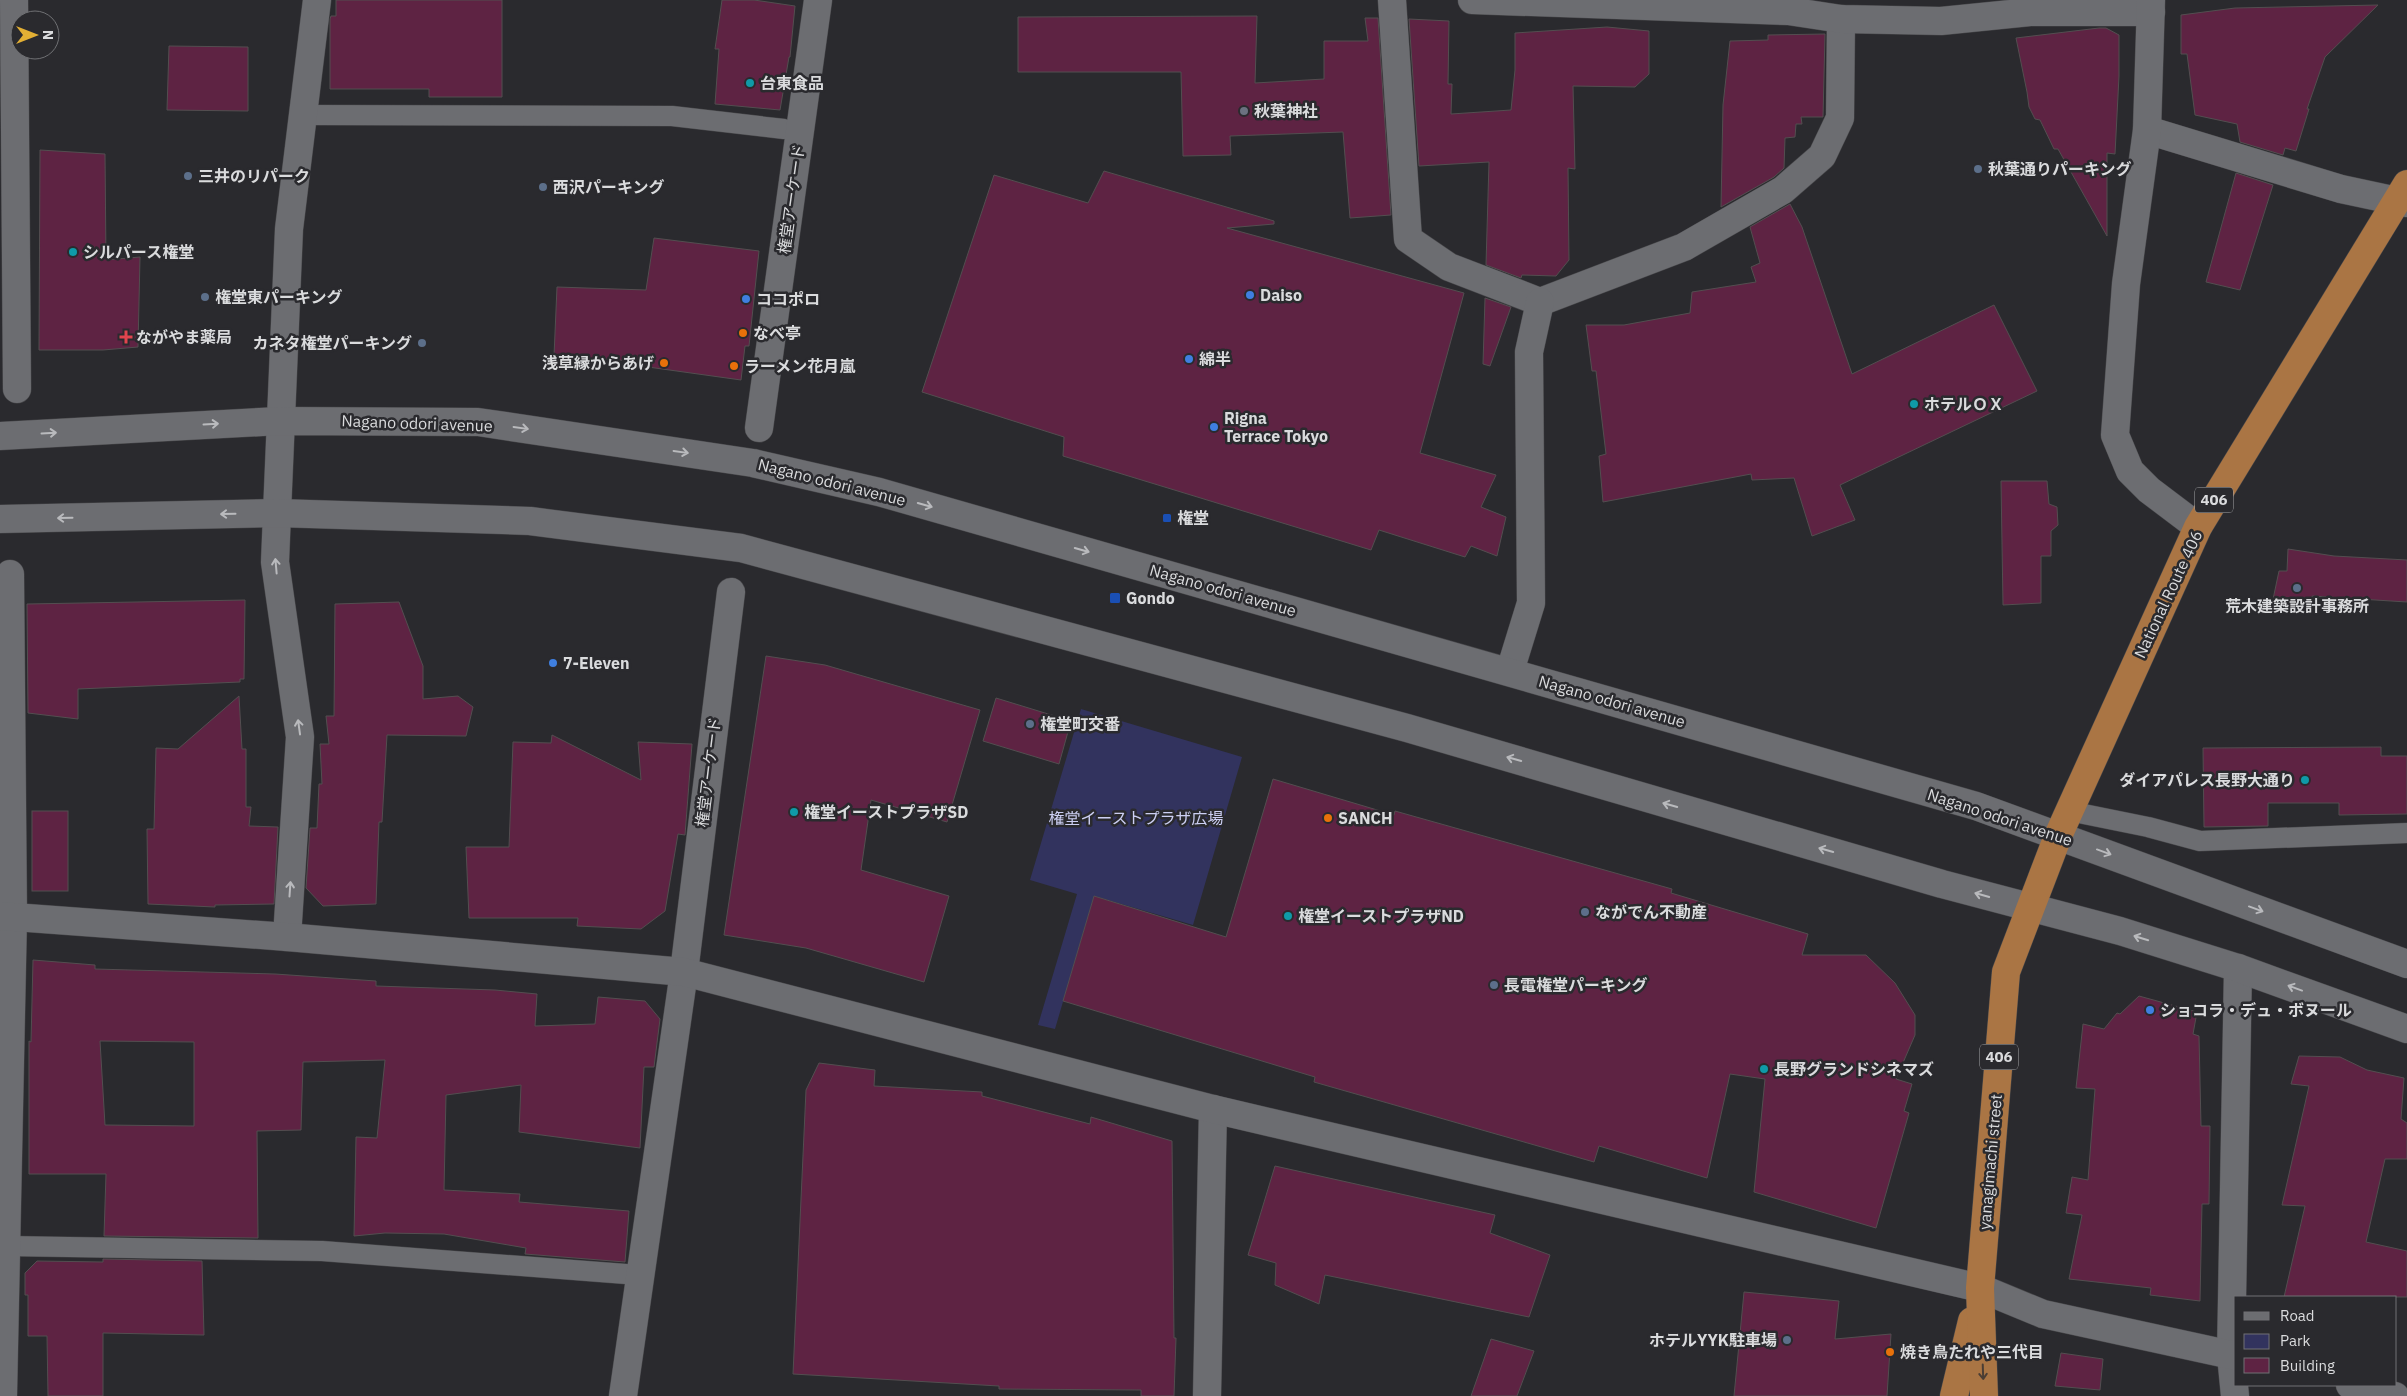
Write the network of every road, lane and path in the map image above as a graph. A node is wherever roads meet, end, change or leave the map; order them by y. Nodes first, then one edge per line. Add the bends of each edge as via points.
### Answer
1 (14, 0) edge
2 (317, 0) edge
3 (818, 0) edge
4 (1392, 0) edge
5 (1472, 0) edge
6 (2151, 6) edge
7 (2001, 8) edge
8 (1841, 19) junction
9 (304, 115) junction
10 (792, 130) junction
11 (2147, 130) junction
12 (2404, 196) edge
13 (1540, 302) junction
14 (17, 389) dead end
15 (280, 420) junction
16 (760, 428) dead end
17 (0, 436) edge
18 (276, 513) junction
19 (0, 519) edge
20 (2198, 527) junction
21 (10, 574) dead end
22 (730, 604) dead end
23 (1510, 671) junction
24 (2069, 811) junction
25 (2407, 833) edge
26 (2058, 836) junction
27 (2029, 908) junction
28 (7, 916) edge
29 (287, 937) junction
30 (2407, 964) edge
31 (2238, 968) junction
32 (684, 972) junction
33 (2407, 1029) edge
34 (1213, 1109) junction
35 (6, 1246) junction
36 (639, 1275) junction
37 (1980, 1288) junction
38 (2235, 1296) edge
39 (2234, 1356) edge
40 (2, 1380) edge
41 (2354, 1386) edge
42 (623, 1396) edge
43 (1207, 1396) edge
44 (1954, 1396) edge
45 (1984, 1396) edge
46 (2395, 1396) edge

1 - 14 street
2 - 9 street
3 - 10 street, 権堂アーケード
4 - 13 street via 1408,239 1448,267
5 - 8 street via 1788,11
6 - 7 street via 2030,12
6 - 11 street
7 - 8 street via 1941,21
8 - 13 street via 1840,118 1822,156 1783,190 1684,247
9 - 10 lane via 672,116
9 - 15 street via 289,229
10 - 16 street, 権堂アーケード
11 - 12 street via 2341,189
11 - 20 street via 2126,284 2115,435 2130,471 2149,490
12 - 20 highway, National Route 406 / 406
13 - 23 street via 1529,352 1531,603
17 -> 15 street, Nagano odori avenue
15 - 18 street
15 -> 23 street, Nagano odori avenue via 478,422 753,463 879,492
18 -> 19 street
27 -> 18 street via 1407,728 741,548 530,522
29 -> 18 street via 300,737 275,562
20 - 24 highway, National Route 406 / 406
21 - 28 street
22 - 32 street, 権堂アーケード
23 - 26 street, Nagano odori avenue via 1976,806
24 - 25 lane via 2148,826 2200,841
24 - 26 highway, National Route 406 / 406
26 - 27 highway, yanagimachi street / 406
26 -> 30 street, Nagano odori avenue
31 -> 27 street via 2120,931
27 - 37 highway, yanagimachi street / 406 via 2006,972
28 - 29 street
28 - 35 street
29 - 32 street
33 -> 31 street
31 - 38 street
32 - 34 street
32 - 36 street, 権堂アーケード
34 - 37 street
34 - 43 street
35 - 36 lane via 322,1252
35 - 40 street
36 - 42 street, 権堂アーケード
37 - 39 street via 2043,1314
37 - 44 highway, yanagimachi street / 406
37 -> 45 highway, yanagimachi street / 406
41 - 46 street

